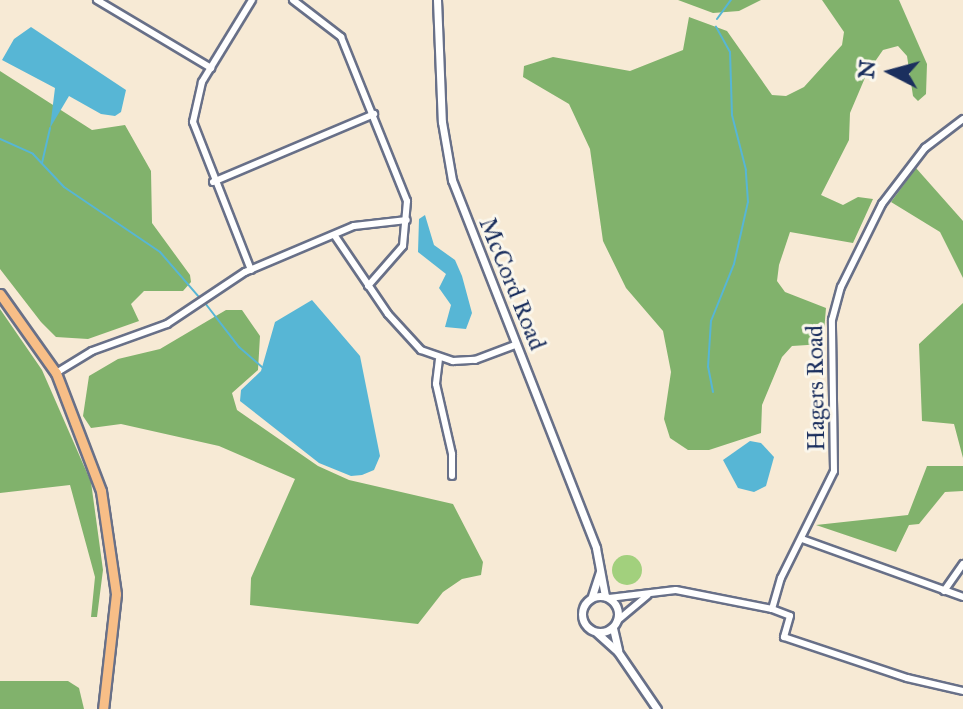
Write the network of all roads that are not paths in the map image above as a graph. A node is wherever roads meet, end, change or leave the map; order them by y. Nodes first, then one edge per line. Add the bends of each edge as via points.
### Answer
1 (97, 0) edge
2 (252, 0) edge
3 (293, 0) edge
4 (437, 0) edge
5 (211, 68) junction
6 (374, 114) junction
7 (963, 119) edge
8 (213, 182) junction
9 (407, 220) junction
10 (335, 236) junction
11 (251, 270) junction
12 (368, 286) junction
13 (0, 294) edge
14 (515, 345) junction
15 (439, 359) junction
16 (56, 373) junction
17 (452, 476) dead end
18 (802, 539) junction
19 (963, 564) edge
20 (600, 571) junction
21 (944, 591) junction
22 (648, 595) junction
23 (592, 596) junction
24 (607, 597) junction
25 (963, 597) edge
26 (772, 609) junction
27 (615, 624) junction
28 (596, 632) junction
29 (618, 652) junction
30 (963, 691) edge
31 (103, 709) edge
32 (657, 709) edge

1 - 5 street
2 - 5 street
3 - 6 street via 341,37
4 - 14 street, McCord Road via 449,169
5 - 8 street via 193,103 193,122
6 - 8 street
6 - 9 street via 401,182
7 - 18 street, Hagers Road via 925,148 882,204 841,287 832,335 835,465
8 - 11 street
9 - 10 street via 367,222
9 - 12 street via 403,246
10 - 11 street
10 - 12 street
11 - 16 street via 167,324 92,351
12 - 15 street via 407,338
13 - 16 main road
14 - 15 street via 475,360
14 - 20 street, McCord Road
15 - 17 street via 436,384
16 - 31 main road via 90,452 111,544 116,623
18 - 21 street
18 - 26 street, Hagers Road
19 - 21 street
20 - 23 street
20 - 24 street, McCord Road
21 - 25 street
22 - 24 street
22 - 26 street via 704,593
22 - 27 street
23 - 24 street
23 - 28 street via 583,604 582,617
24 - 27 street, McCord Road via 618,611
26 - 30 street via 790,616 784,637
27 - 28 street
27 - 29 street, McCord Road
28 - 29 street, McCord Road
29 - 32 street, McCord Road

